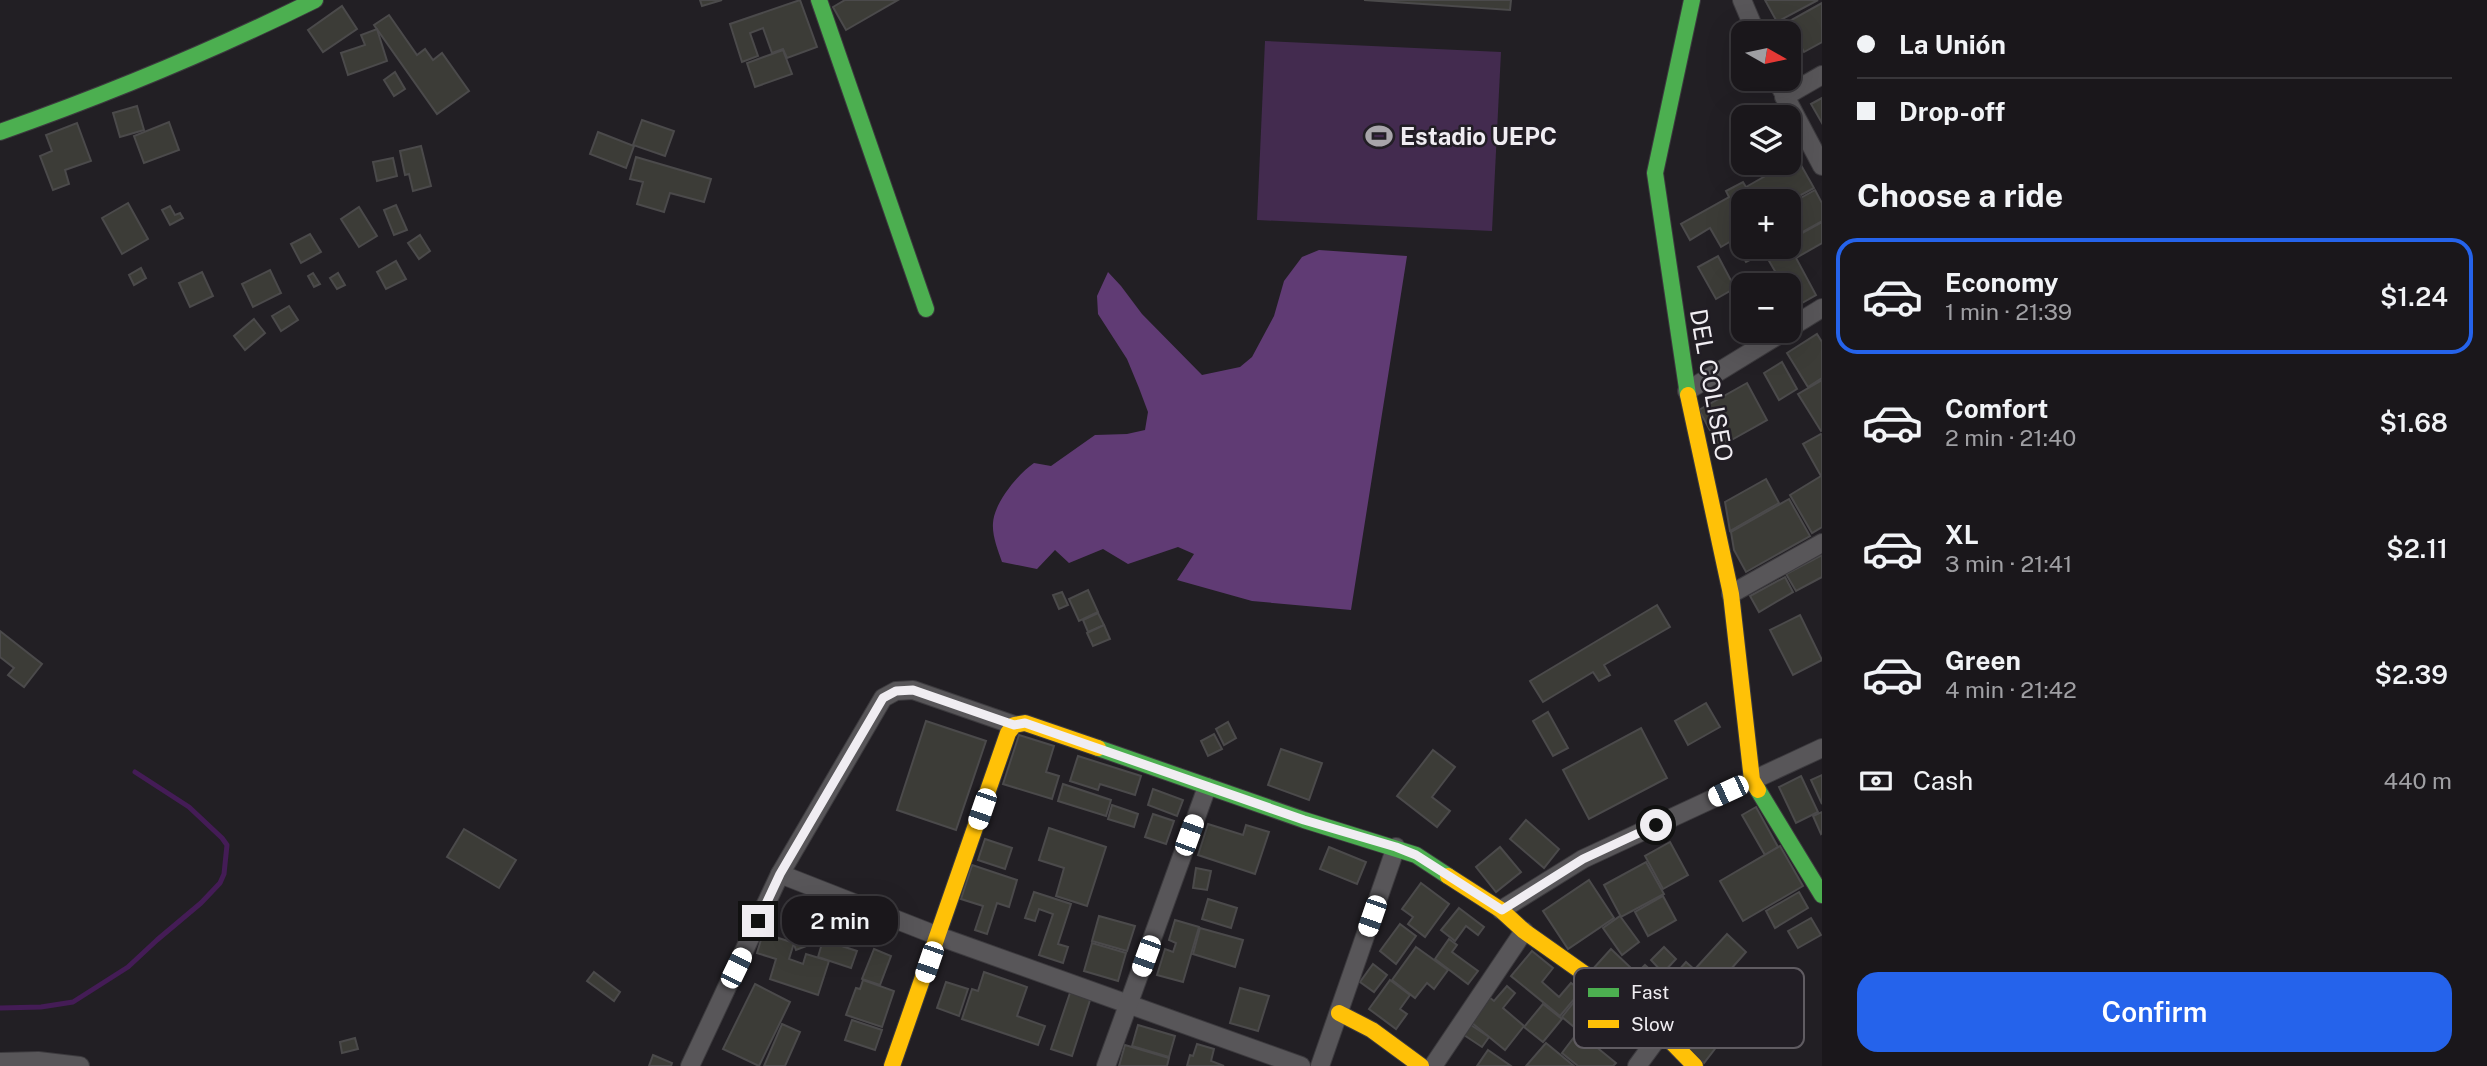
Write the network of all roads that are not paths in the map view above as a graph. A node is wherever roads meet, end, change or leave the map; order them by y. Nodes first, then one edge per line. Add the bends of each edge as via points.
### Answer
1 (315, 0) edge
2 (819, 0) edge
3 (1692, 0) edge
4 (1742, 0) edge
5 (1751, 21) edge
6 (1822, 75) edge
7 (1781, 91) edge
8 (1784, 97) junction
9 (0, 132) edge
10 (1822, 166) edge
11 (1822, 308) edge
12 (926, 309) dead end
13 (1801, 321) edge
14 (1766, 343) edge
15 (1687, 391) junction
16 (1822, 543) edge
17 (1731, 594) junction
18 (1014, 725) junction
19 (1822, 748) edge
20 (1752, 780) junction
21 (1207, 787) junction
22 (1396, 847) junction
23 (780, 874) junction
24 (1822, 894) edge
25 (1502, 910) junction
26 (1524, 931) junction
27 (938, 936) junction
28 (1576, 968) edge
29 (1129, 1004) junction
30 (1339, 1013) junction
31 (1650, 1048) edge
32 (1678, 1048) edge
33 (0, 1062) edge
34 (694, 1064) edge
35 (80, 1066) edge
36 (892, 1066) edge
37 (1106, 1066) edge
38 (1301, 1066) edge
39 (1320, 1066) edge
40 (1421, 1066) edge
41 (1433, 1066) edge
42 (1637, 1066) edge
43 (1695, 1066) edge

1 - 9 main road via 99,97
2 - 12 main road
3 - 15 main road, DEL COLISEO via 1655,173
4 - 5 street
6 - 8 street
7 - 8 street
8 - 10 street
11 - 13 street
14 - 15 street
15 - 17 main road, DEL COLISEO
16 - 17 street
17 - 20 main road, DEL COLISEO
18 - 21 main road via 1025,723
18 - 23 street via 913,690 883,698
18 - 27 main road
19 - 20 street
20 - 24 main road
20 - 25 street via 1583,859
21 - 22 main road
21 - 29 street
22 - 25 main road
22 - 30 street
23 - 27 street
23 - 34 street
25 - 26 main road
26 - 28 main road
26 - 41 street
27 - 29 street
27 - 36 main road
29 - 37 street
29 - 38 street
30 - 39 street
30 - 40 main road via 1372,1030
31 - 42 street
32 - 43 main road
33 - 35 street

